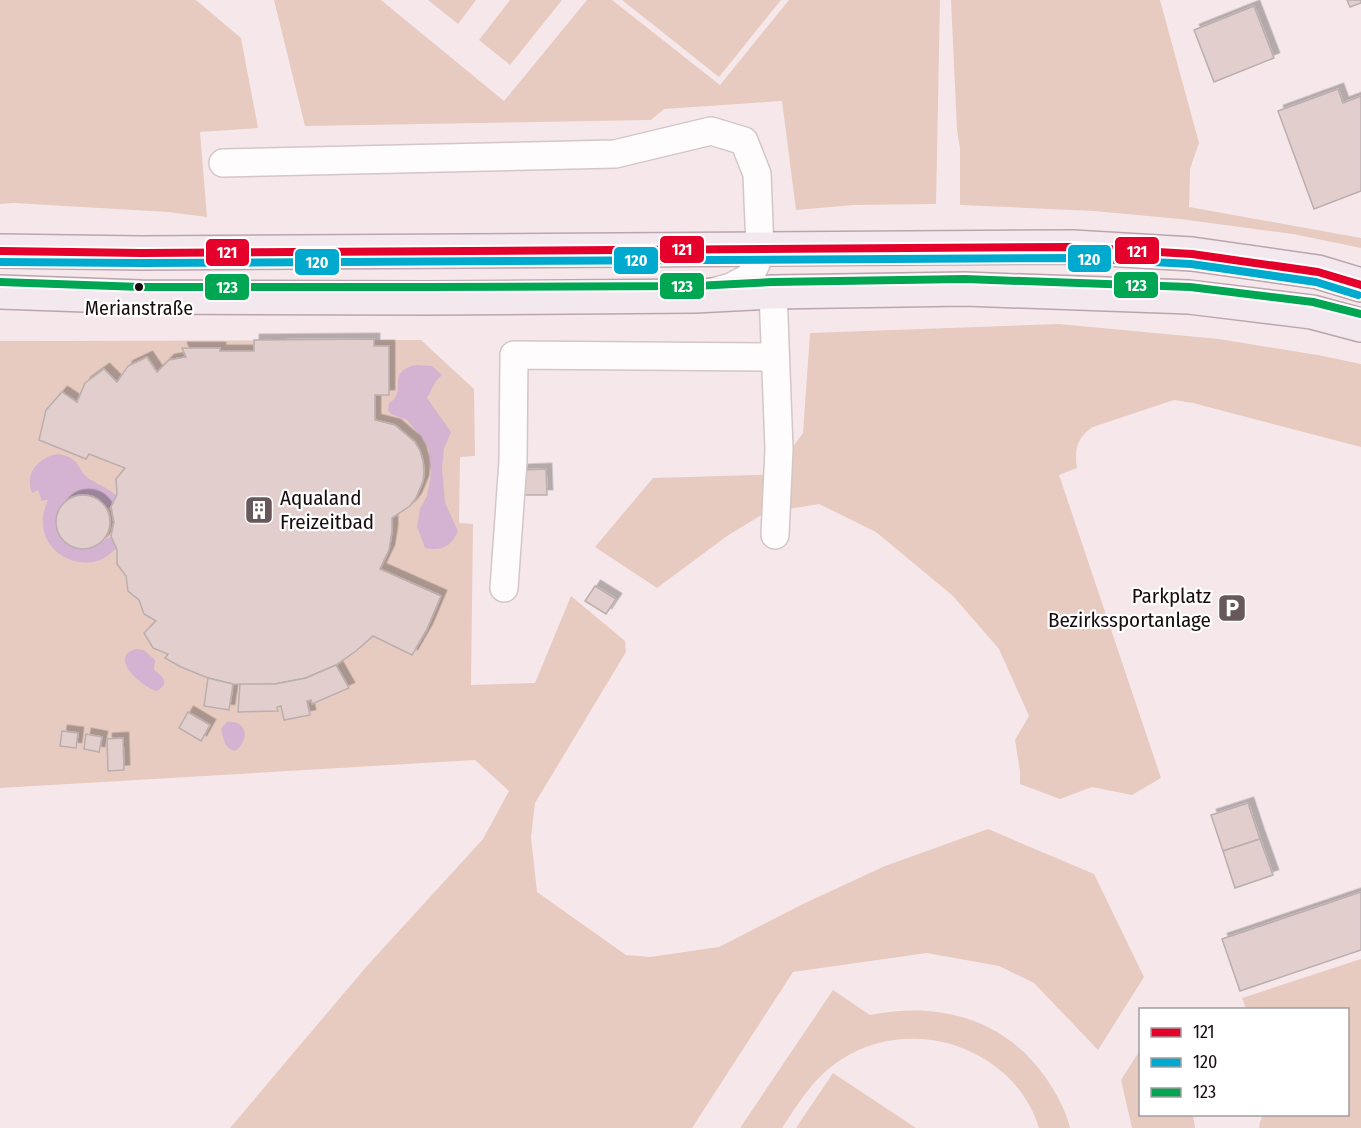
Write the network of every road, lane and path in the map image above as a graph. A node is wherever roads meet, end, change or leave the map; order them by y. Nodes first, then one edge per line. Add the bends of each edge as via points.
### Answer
1 (223, 164) dead end
2 (760, 249) junction
3 (0, 251) edge
4 (1361, 285) edge
5 (0, 292) edge
6 (773, 292) junction
7 (695, 296) junction
8 (1361, 325) edge
9 (775, 357) junction
10 (775, 535) dead end
11 (504, 588) dead end

1 - 2 street via 615,154 711,130 744,141 757,174
2 - 3 main road
2 - 4 main road via 1073,247 1192,254 1318,272
2 - 7 street via 750,277 731,287
5 - 7 main road via 141,297
6 - 7 main road
6 - 8 main road via 965,289 1189,297 1312,312
6 - 9 street
9 - 10 street via 779,449
9 - 11 street via 514,355 513,461

